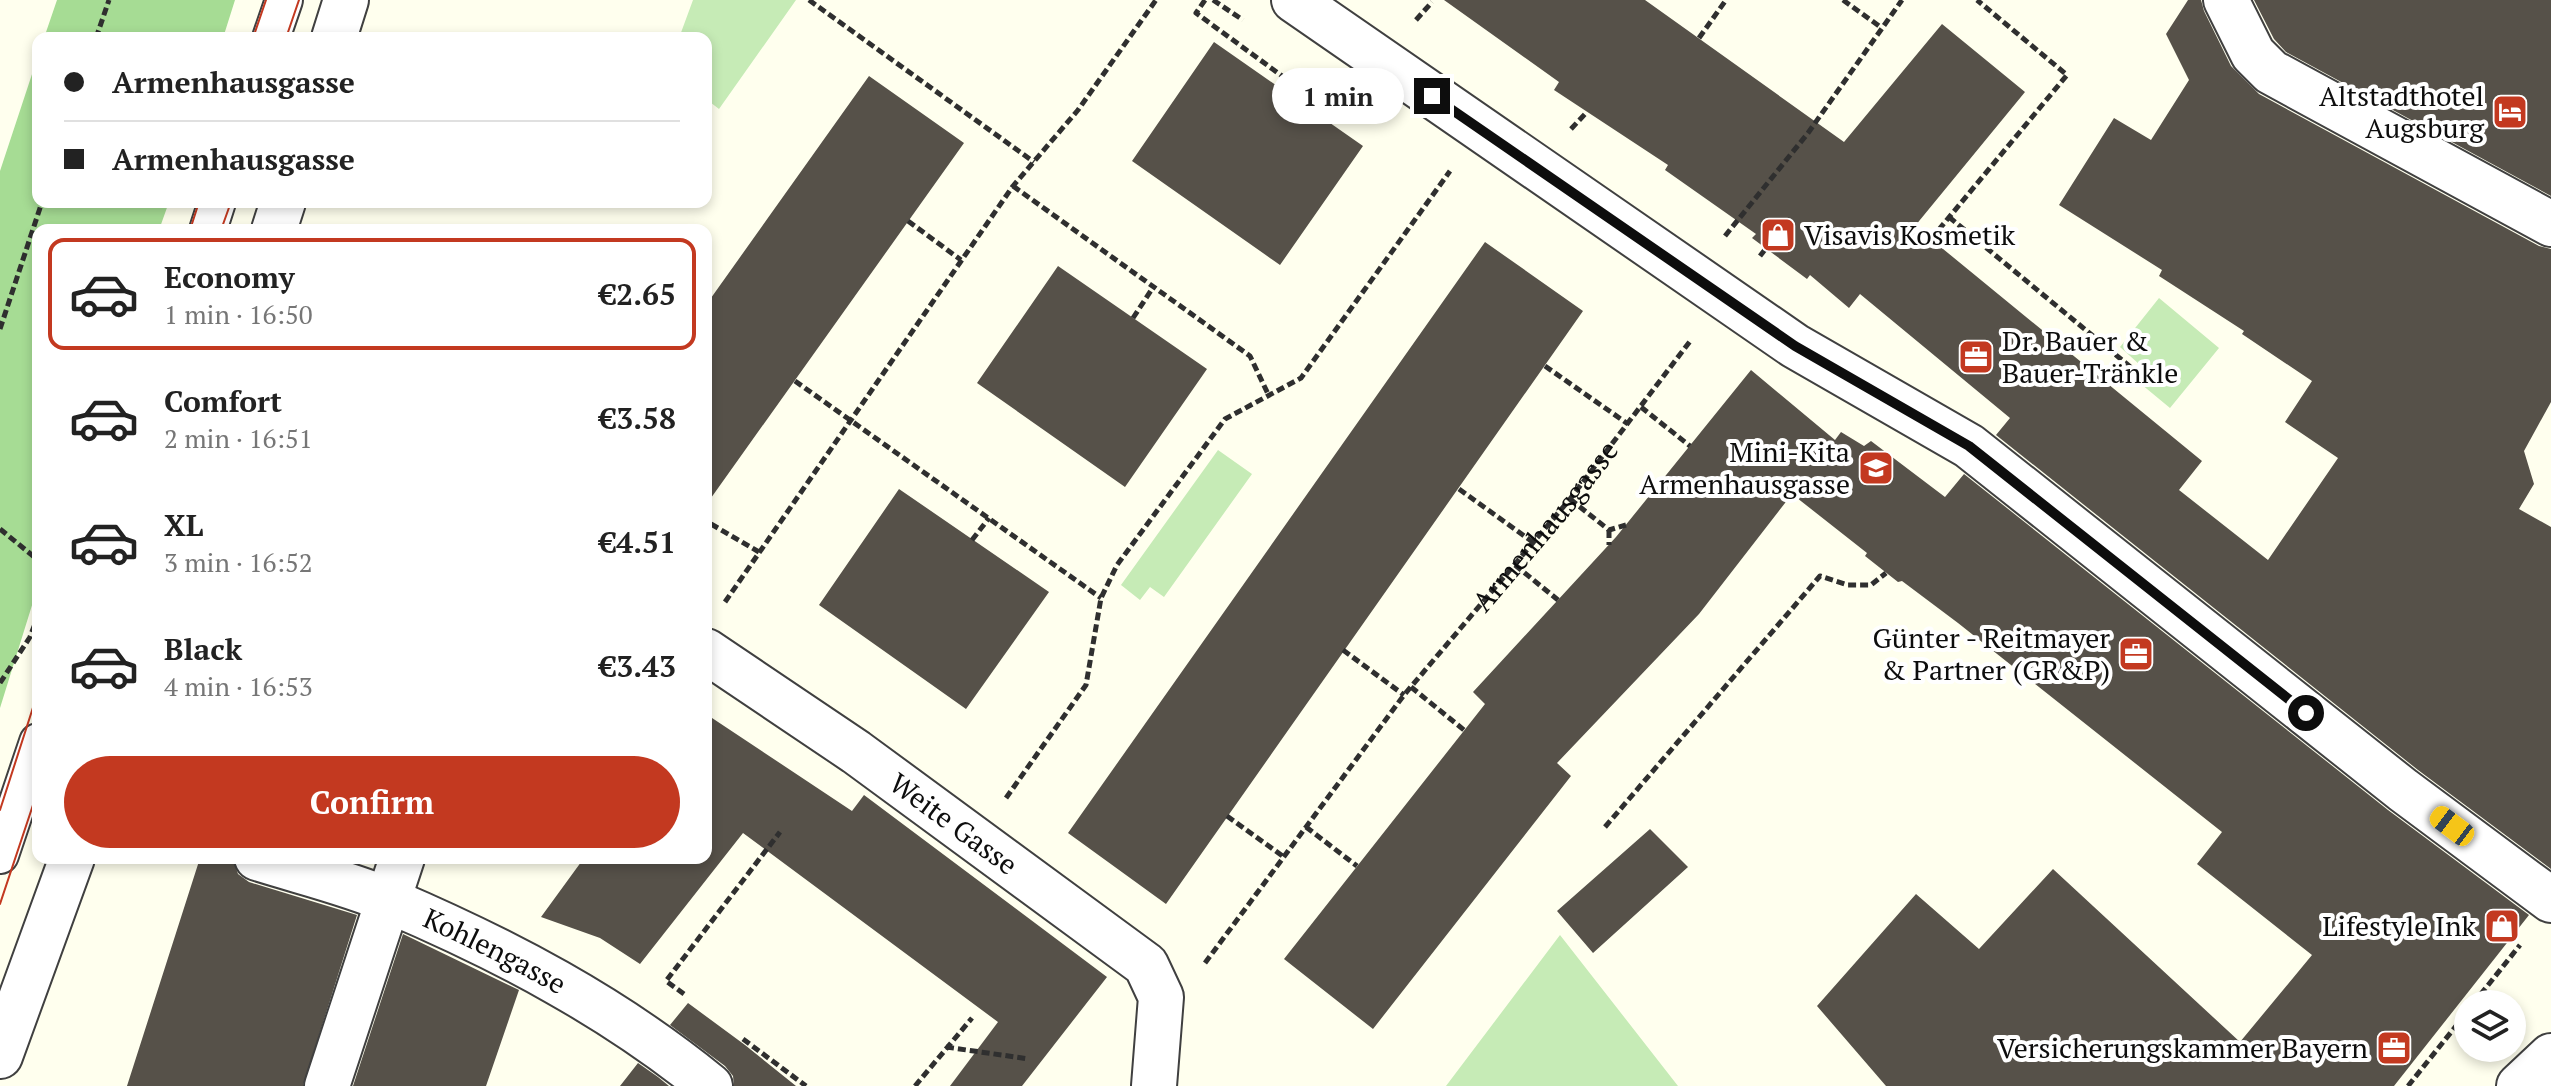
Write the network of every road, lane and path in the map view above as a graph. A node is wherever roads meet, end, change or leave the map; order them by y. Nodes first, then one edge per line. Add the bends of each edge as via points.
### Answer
1 (109, 0) edge
2 (284, 0) edge
3 (346, 0) edge
4 (809, 0) edge
5 (1156, 0) edge
6 (1205, 0) edge
7 (1294, 0) edge
8 (1726, 0) edge
9 (1843, 0) edge
10 (1902, 0) edge
11 (1977, 0) edge
12 (2226, 0) edge
13 (1432, 2) dead end
14 (1416, 21) dead end
15 (1882, 28) junction
16 (98, 32) edge
17 (273, 32) edge
18 (336, 32) edge
19 (1699, 38) dead end
20 (1303, 103) dead end
21 (1586, 113) dead end
22 (1570, 130) dead end
23 (1034, 162) junction
24 (1013, 186) junction
25 (1437, 188) dead end
26 (1949, 217) junction
27 (908, 221) dead end
28 (2551, 224) edge
29 (32, 232) edge
30 (1931, 239) dead end
31 (1770, 243) dead end
32 (961, 260) junction
33 (1756, 260) dead end
34 (1693, 276) junction
35 (1154, 286) junction
36 (1133, 318) dead end
37 (0, 329) edge
38 (1694, 336) dead end
39 (1545, 366) dead end
40 (2145, 379) dead end
41 (795, 381) dead end
42 (1269, 396) junction
43 (1641, 407) junction
44 (849, 421) junction
45 (1628, 424) junction
46 (1690, 446) dead end
47 (1459, 489) dead end
48 (1570, 499) junction
49 (989, 518) junction
50 (712, 525) edge
51 (1626, 525) dead end
52 (0, 529) edge
53 (1609, 530) junction
54 (972, 540) dead end
55 (1534, 543) junction
56 (1609, 545) dead end
57 (759, 552) junction
58 (32, 555) edge
59 (1515, 565) junction
60 (1886, 573) dead end
61 (1101, 598) junction
62 (1558, 600) dead end
63 (721, 608) dead end
64 (32, 632) edge
65 (1343, 650) dead end
66 (712, 655) edge
67 (0, 683) edge
68 (1411, 687) junction
69 (1404, 695) junction
70 (1464, 730) dead end
71 (32, 760) edge
72 (1227, 816) dead end
73 (1306, 827) junction
74 (1605, 827) dead end
75 (780, 832) dead end
76 (977, 838) junction
77 (0, 855) edge
78 (1284, 857) junction
79 (70, 864) edge
80 (276, 864) edge
81 (400, 864) edge
82 (1357, 866) dead end
83 (388, 900) junction
84 (2551, 900) edge
85 (2522, 943) dead end
86 (2484, 990) edge
87 (691, 1000) dead end
88 (972, 1018) dead end
89 (1159, 1024) junction
90 (2454, 1028) edge
91 (742, 1038) dead end
92 (946, 1047) junction
93 (0, 1056) edge
94 (2551, 1056) edge
95 (1029, 1059) dead end
96 (327, 1086) edge
97 (710, 1086) edge
98 (806, 1086) edge
99 (915, 1086) edge
100 (1154, 1086) edge
101 (2408, 1086) edge
102 (2519, 1086) edge

1 - 16 path
2 - 17 lane
3 - 18 street
4 - 23 path
5 - 23 path
6 - 20 path via 1196,13 1308,95
7 - 34 street
8 - 19 path
9 - 15 path
10 - 15 path
11 - 26 path via 2067,75
12 - 28 street via 2253,54 2271,72
13 - 14 path
15 - 34 path via 1808,133
21 - 22 path
23 - 24 path
24 - 32 path
24 - 35 path
25 - 42 path via 1301,378
26 - 30 path
26 - 40 path
27 - 32 path
29 - 37 path
31 - 33 path
32 - 44 path
34 - 84 street via 1795,346 1969,446 2403,790
35 - 36 path
35 - 42 path via 1250,356
38 - 43 path, Armenhausgasse
39 - 45 path
41 - 44 path
42 - 61 path via 1225,419 1117,565
43 - 45 path, Armenhausgasse
43 - 46 path
44 - 49 path
44 - 57 path
45 - 48 path, Armenhausgasse
47 - 55 path
48 - 53 path
48 - 55 path, Armenhausgasse
49 - 54 path
49 - 61 path
50 - 57 path
51 - 53 path
52 - 58 path
53 - 56 path
55 - 59 path, Armenhausgasse
57 - 63 path
59 - 62 path
59 - 68 path, Armenhausgasse
60 - 74 path via 1871,585 1820,576
61 - 76 path via 1086,685
64 - 67 path
65 - 69 path
66 - 76 street, Weite Gasse
68 - 69 path
68 - 70 path
69 - 73 path
71 - 77 lane
72 - 78 path
73 - 78 path
73 - 82 path
75 - 87 path via 666,981
76 - 89 street, Weite Gasse via 1146,965 1161,997
78 - 89 path
79 - 93 street
80 - 83 street, Kohlengasse
81 - 83 street
83 - 96 street
83 - 97 street, Kohlengasse via 553,978
85 - 86 path
88 - 92 path
89 - 100 street, Weite Gasse
90 - 101 path
91 - 98 path
92 - 95 path
92 - 99 path
94 - 102 street

